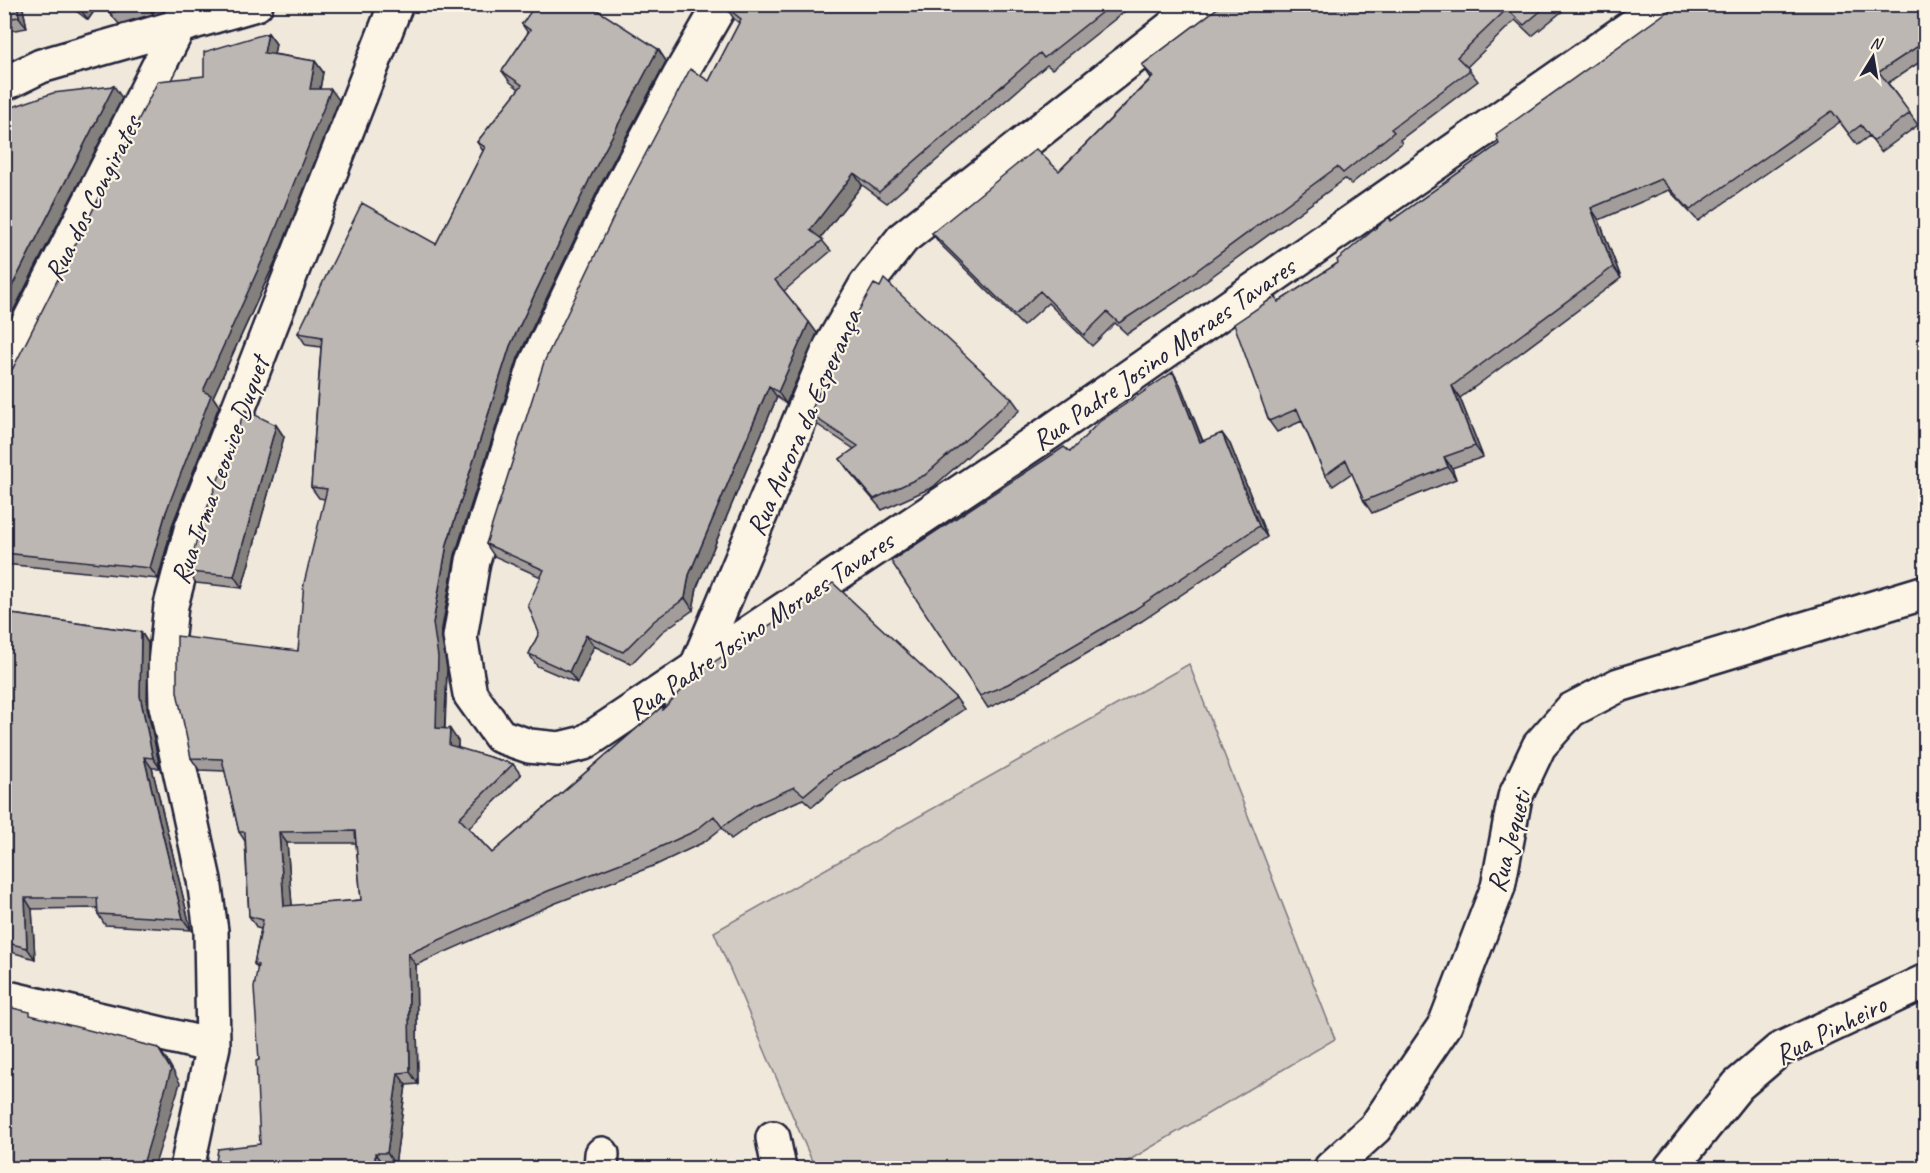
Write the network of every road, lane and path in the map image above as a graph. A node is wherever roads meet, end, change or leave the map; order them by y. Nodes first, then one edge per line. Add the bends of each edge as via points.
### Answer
1 (256, 4) edge
2 (396, 4) edge
3 (721, 4) edge
4 (1201, 4) edge
5 (1664, 4) edge
6 (182, 14) edge
7 (4, 84) edge
8 (4, 371) edge
9 (1926, 592) edge
10 (697, 666) junction
11 (1926, 981) edge
12 (4, 997) edge
13 (213, 1046) junction
14 (187, 1168) edge
15 (1331, 1168) edge
16 (1671, 1168) edge

1 - 6 street
2 - 13 street, Rua Irma Leonice Duquet via 191,530 171,605 165,664 166,706 204,880 211,931
3 - 10 street, Rua Padre Josino Moraes Tavares via 616,196 535,366 473,561 460,637 470,694 500,736 529,746 558,749 584,743
4 - 10 street, Rua Aurora da Esperança via 903,238 866,285 830,348
5 - 10 street, Rua Padre Josino Moraes Tavares via 1050,432
6 - 7 street via 41,66
6 - 8 street, Rua dos Congirates
9 - 15 street, Rua Jequeti via 1619,685 1571,710 1539,746 1515,797 1498,887 1445,1025 1375,1128
11 - 16 street, Rua Pinheiro via 1779,1050 1738,1085
12 - 13 street
13 - 14 street, Rua Irma Leonice Duquet

